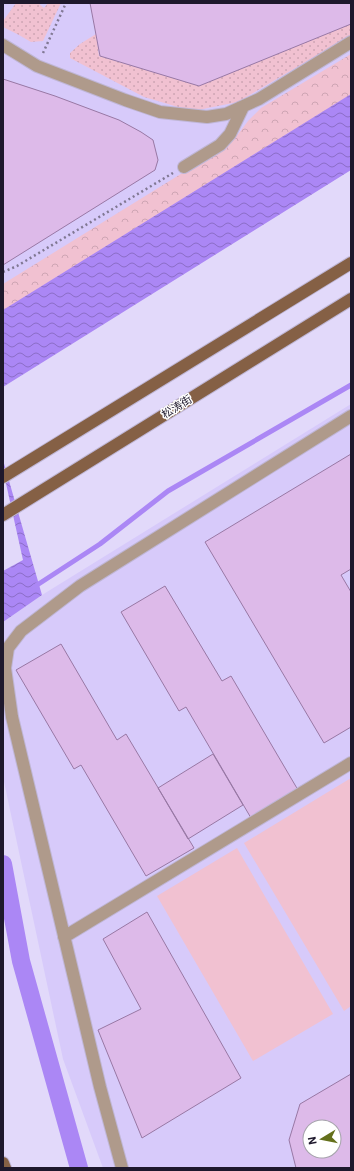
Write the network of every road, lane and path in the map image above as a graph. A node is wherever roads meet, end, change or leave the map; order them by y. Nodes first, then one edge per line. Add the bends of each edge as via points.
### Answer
1 (66, 3) edge
2 (351, 42) edge
3 (3, 45) edge
4 (37, 66) junction
5 (243, 106) junction
6 (184, 167) joint
7 (351, 263) edge
8 (3, 272) edge
9 (351, 300) edge
10 (351, 416) edge
11 (3, 477) edge
12 (3, 515) edge
13 (351, 763) edge
14 (64, 937) junction
15 (3, 1163) edge
16 (5, 1168) edge
17 (122, 1168) edge

1 - 4 path
2 - 5 lane via 259,99
3 - 4 lane
4 - 5 lane via 160,112 207,117 226,114
5 - 6 lane via 230,134 220,145
6 - 8 path
7 - 11 main road
9 - 12 main road, 松涛街
10 - 14 lane via 80,586 21,631 8,648 5,668 12,718
13 - 14 lane
14 - 17 lane
15 - 16 main road

